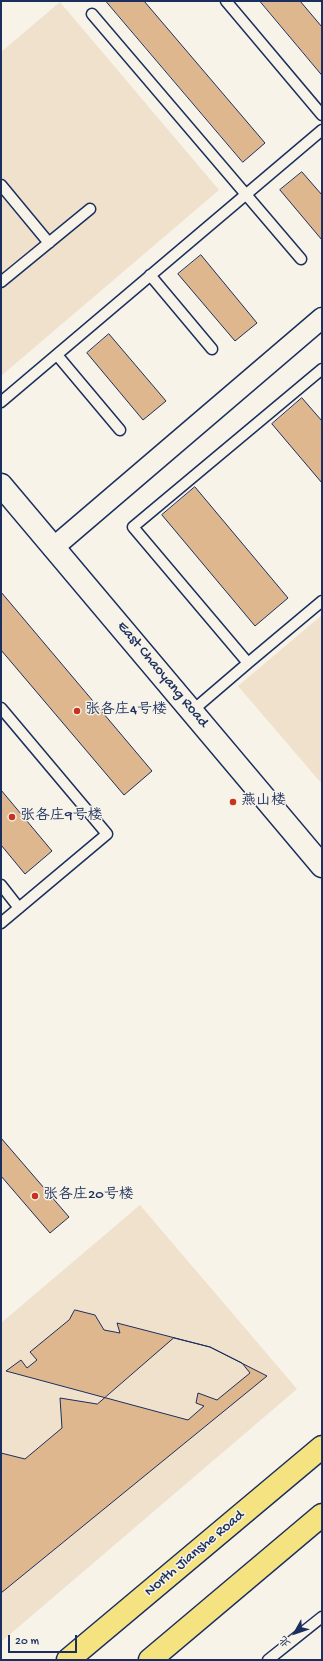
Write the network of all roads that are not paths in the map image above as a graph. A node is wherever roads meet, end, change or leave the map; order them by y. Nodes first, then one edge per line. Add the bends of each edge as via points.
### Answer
1 (226, 1) edge
2 (92, 14) dead end
3 (322, 114) edge
4 (322, 130) edge
5 (1, 185) edge
6 (246, 194) junction
7 (90, 209) dead end
8 (49, 243) junction
9 (301, 259) dead end
10 (150, 276) junction
11 (1, 282) edge
12 (322, 318) edge
13 (212, 349) dead end
14 (57, 355) junction
15 (322, 369) edge
16 (1, 402) edge
17 (120, 430) dead end
18 (1, 485) edge
19 (53, 548) junction
20 (322, 601) edge
21 (248, 663) junction
22 (1, 708) edge
23 (192, 710) junction
24 (322, 866) edge
25 (1, 885) edge
26 (20, 908) junction
27 (1, 923) edge
28 (322, 1447) edge
29 (322, 1515) edge
30 (322, 1617) edge
31 (68, 1660) edge
32 (150, 1660) edge
33 (268, 1660) edge

1 - 3 lane
2 - 6 lane
4 - 6 lane
5 - 8 lane
6 - 9 lane
6 - 10 lane
7 - 8 lane
8 - 11 lane
10 - 13 lane
10 - 14 lane
12 - 19 street
14 - 16 lane
14 - 17 lane
15 - 21 lane via 133,527
18 - 19 main road, East Chaoyang Road
19 - 23 main road, East Chaoyang Road
20 - 21 lane
21 - 23 lane
22 - 26 lane via 107,834
23 - 24 main road, East Chaoyang Road
25 - 26 lane
26 - 27 lane
28 - 31 main road, North Jianshe Road
29 - 32 main road
30 - 33 lane

